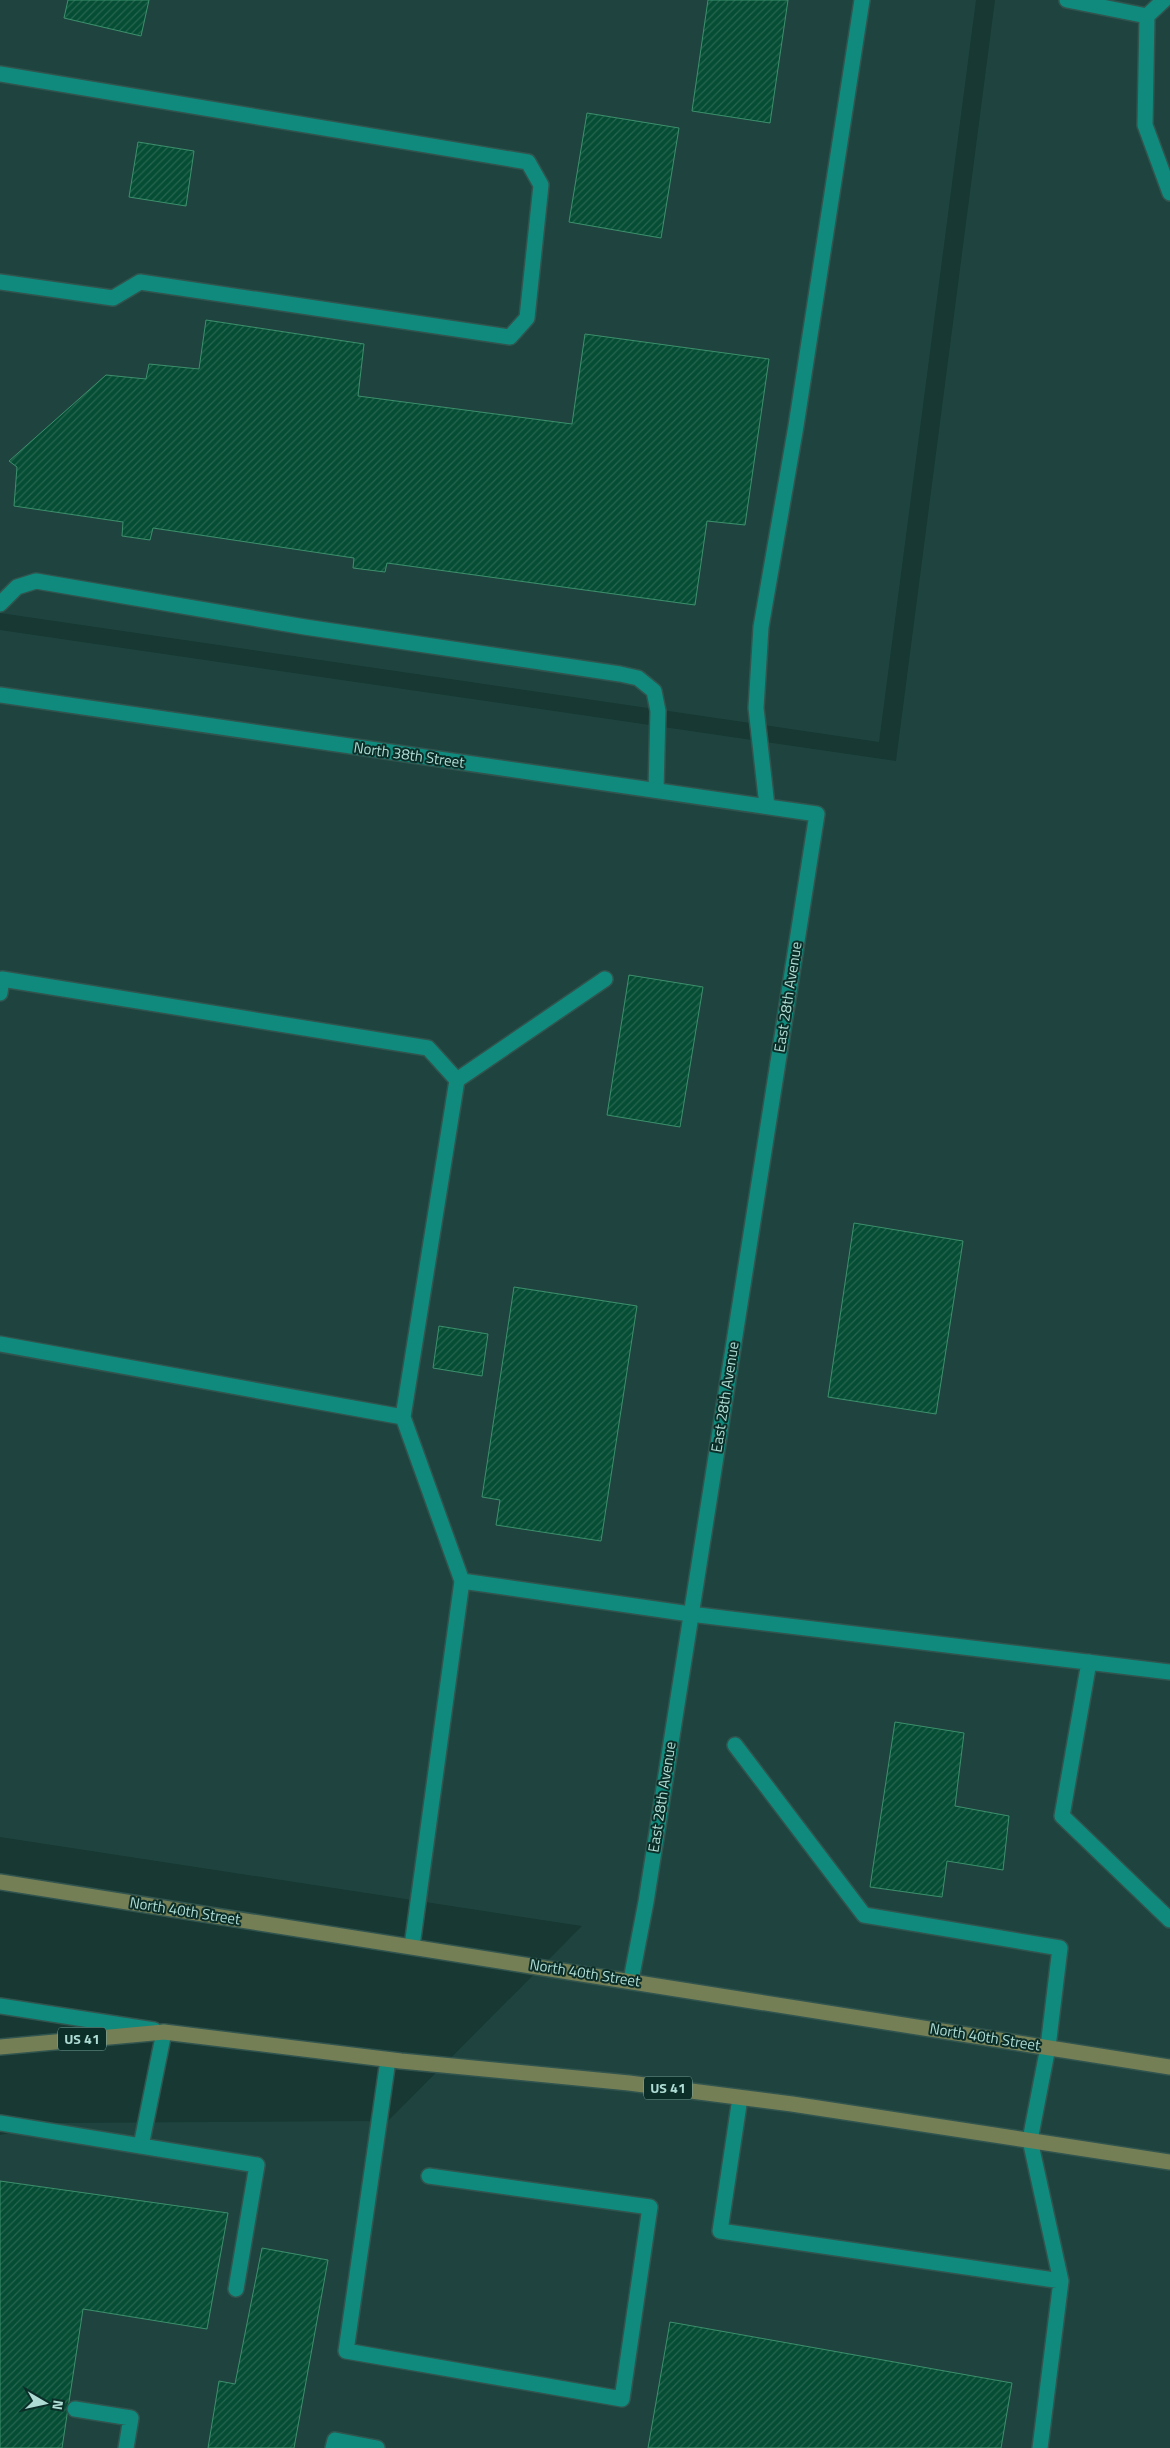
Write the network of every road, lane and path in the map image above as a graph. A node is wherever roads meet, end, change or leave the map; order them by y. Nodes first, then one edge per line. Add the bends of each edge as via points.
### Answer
1 (862, 0) edge
2 (1067, 0) edge
3 (1164, 0) edge
4 (1147, 16) junction
5 (0, 74) edge
6 (1170, 193) edge
7 (0, 282) edge
8 (0, 604) edge
9 (0, 695) edge
10 (656, 790) junction
11 (767, 806) junction
12 (818, 814) joint
13 (605, 979) dead end
14 (0, 993) edge
15 (457, 1080) junction
16 (0, 1344) edge
17 (403, 1417) junction
18 (462, 1581) junction
19 (690, 1614) junction
20 (1090, 1662) junction
21 (1170, 1672) edge
22 (735, 1745) dead end
23 (0, 1882) edge
24 (1170, 1920) edge
25 (412, 1946) junction
26 (631, 1980) junction
27 (0, 2006) edge
28 (164, 2032) junction
29 (0, 2046) edge
30 (1048, 2047) junction
31 (388, 2060) junction
32 (1170, 2067) edge
33 (740, 2098) junction
34 (0, 2123) edge
35 (1030, 2140) junction
36 (141, 2146) junction
37 (1170, 2162) edge
38 (428, 2176) dead end
39 (1061, 2281) junction
40 (236, 2289) dead end
41 (75, 2409) dead end
42 (126, 2448) edge
43 (333, 2448) edge
44 (376, 2448) edge
45 (1040, 2448) edge

1 - 11 street via 796,426 761,627 756,708
2 - 4 street
3 - 4 street
4 - 6 street via 1145,125
5 - 7 street via 528,162 541,185 527,318 510,337 140,282 113,298
8 - 10 street via 17,587 36,581 305,627 638,678 654,691 658,710
9 - 10 street, North 38th Street
10 - 11 street, North 38th Street
11 - 12 street, North 38th Street
12 - 19 street, East 28th Avenue
13 - 15 street
14 - 15 street via 2,979 428,1048
15 - 17 street
16 - 17 street
17 - 18 street
18 - 19 street
18 - 25 street
19 - 20 street
19 - 26 street, East 28th Avenue
20 - 21 street
20 - 24 street via 1062,1816
22 - 30 street via 864,1915 1060,1948
23 - 25 main road, North 40th Street
25 - 26 main road, North 40th Street
26 - 30 main road, North 40th Street
27 - 28 street
28 - 29 main road, US 41
28 - 31 main road, US 41
28 - 36 street
30 - 32 main road, North 40th Street
30 - 35 street
31 - 33 main road, US 41 via 629,2083
31 - 38 street via 346,2351 622,2399 650,2207
33 - 35 main road, US 41
33 - 39 street via 720,2231
34 - 36 street
35 - 37 main road, US 41
35 - 39 street
36 - 40 street via 257,2165
39 - 45 street
41 - 42 street via 131,2418
43 - 44 street via 335,2440

